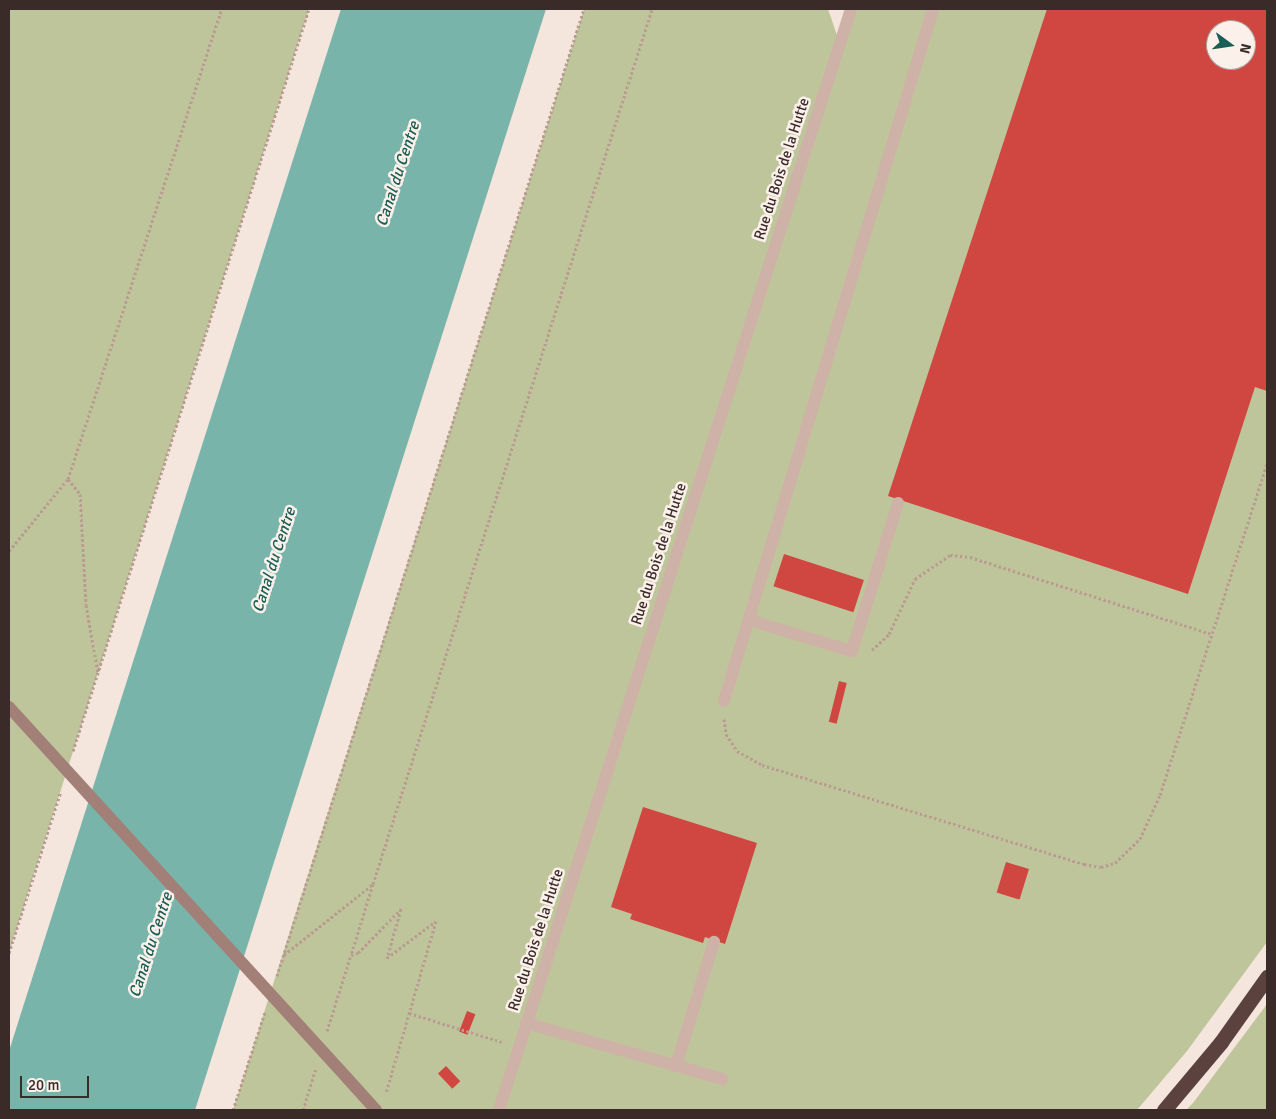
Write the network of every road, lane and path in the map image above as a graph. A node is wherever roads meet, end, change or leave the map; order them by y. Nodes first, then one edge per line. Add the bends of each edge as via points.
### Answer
1 (222, 9) edge
2 (309, 9) edge
3 (584, 9) edge
4 (652, 9) edge
5 (851, 9) edge
6 (933, 9) edge
7 (1267, 464) edge
8 (68, 479) junction
9 (898, 503) dead end
10 (9, 552) edge
11 (750, 620) junction
12 (1210, 634) junction
13 (852, 651) junction
14 (98, 674) junction
15 (724, 701) joint
16 (9, 707) edge
17 (71, 758) dead end
18 (62, 786) dead end
19 (373, 884) junction
20 (714, 942) dead end
21 (9, 953) edge
22 (283, 956) junction
23 (1267, 978) edge
24 (274, 983) dead end
25 (268, 1001) dead end
26 (409, 1013) junction
27 (526, 1023) junction
28 (518, 1048) junction
29 (676, 1066) junction
30 (722, 1079) dead end
31 (384, 1099) dead end
32 (233, 1110) edge
33 (376, 1110) edge
34 (498, 1110) edge
35 (1164, 1110) edge

1 - 8 path
2 - 14 path
3 - 22 path
4 - 19 path
5 - 27 street, Rue du Bois de la Hutte
6 - 11 street
7 - 12 path
8 - 10 path
8 - 14 path via 80,494 86,605
9 - 13 street
11 - 13 street
11 - 15 street
12 - 13 path via 970,557 950,555 915,579 889,634 878,646 869,652
12 - 15 path via 1160,795 1140,839 1115,862 1101,867 762,765 737,750 726,734
14 - 17 path
16 - 33 street, bridge
18 - 21 path
19 - 22 path
19 - 26 path via 350,955 358,953 402,909 387,958 436,920
20 - 29 street
22 - 24 path
23 - 35 highway via 1221,1042
25 - 32 path
26 - 28 path
26 - 31 path
27 - 28 street, Rue du Bois de la Hutte
27 - 29 street
28 - 34 street, Rue du Bois de la Hutte
29 - 30 street

